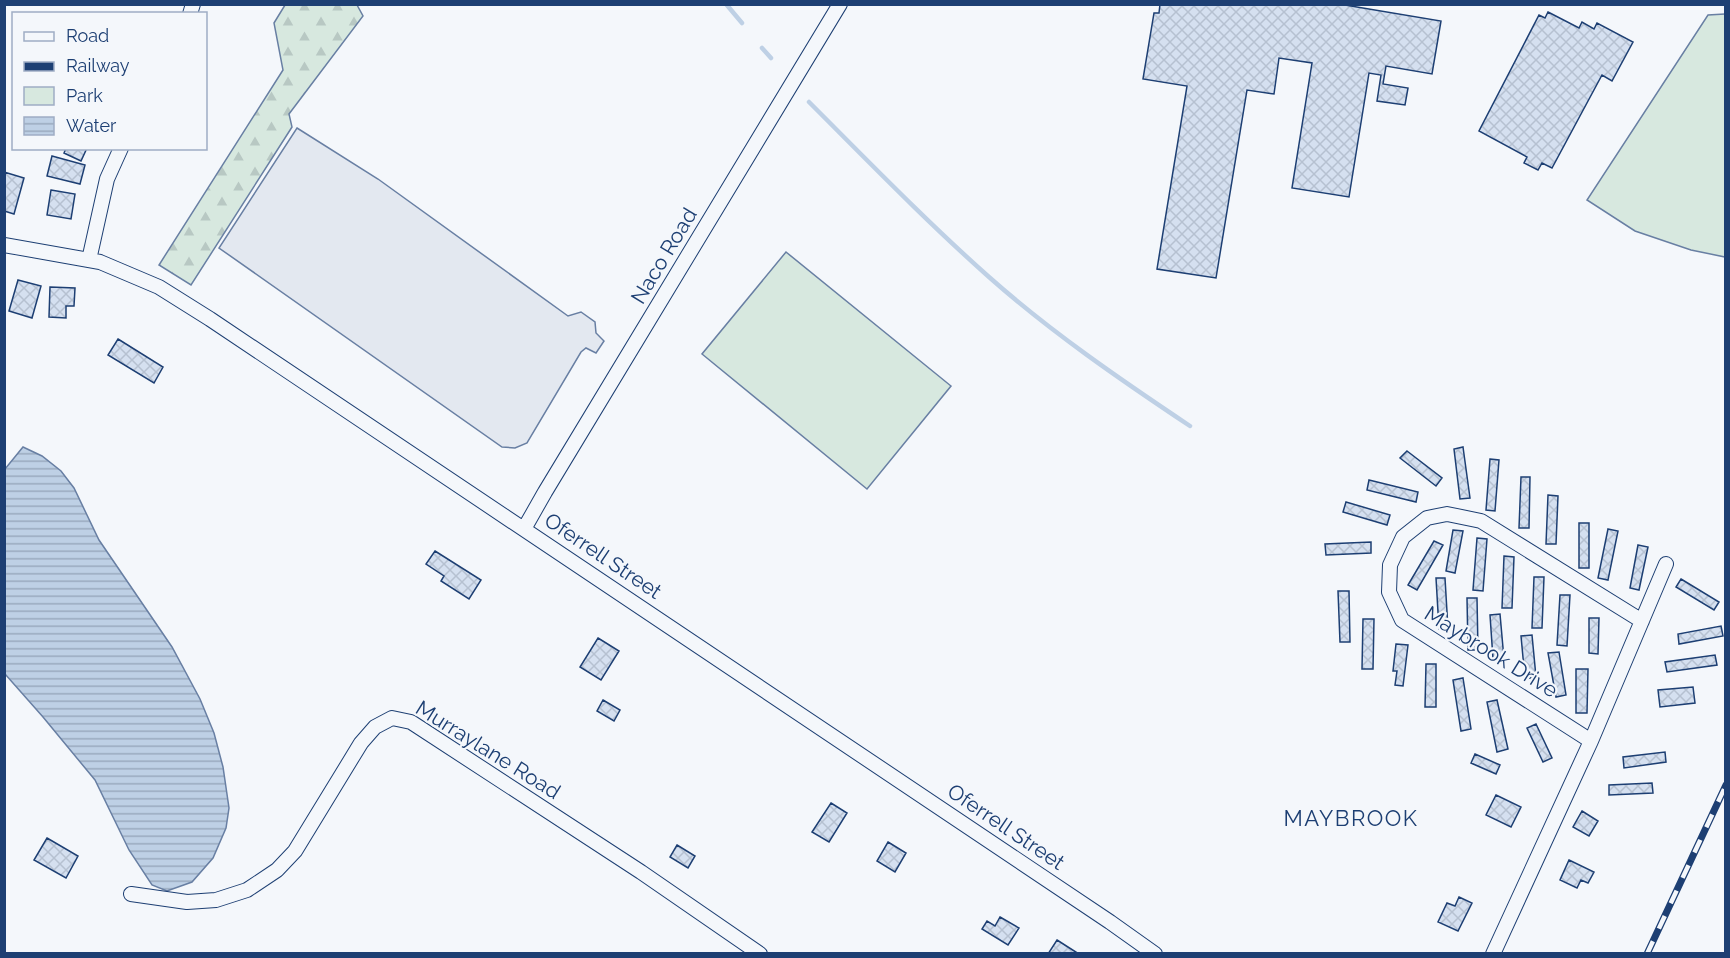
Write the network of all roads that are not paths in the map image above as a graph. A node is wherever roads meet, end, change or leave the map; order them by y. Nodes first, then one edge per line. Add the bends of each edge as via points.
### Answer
1 (840, 4) edge
2 (120, 150) edge
3 (4, 245) edge
4 (89, 260) junction
5 (524, 529) junction
6 (1666, 564) dead end
7 (1642, 621) junction
8 (1592, 741) junction
9 (131, 894) dead end
10 (760, 954) edge
11 (1155, 954) edge
12 (1493, 954) edge

1 - 5 street, Naco Road
2 - 4 street via 107,179
3 - 4 street, Oferrell Street
4 - 5 street, Oferrell Street via 168,292
5 - 11 street, Oferrell Street
6 - 7 street
7 - 8 street
7 - 8 street, Maybrook Drive via 1481,521 1447,514 1427,518 1403,537 1390,565 1389,592 1402,620
8 - 12 street
9 - 10 street, Murraylane Road via 187,902 216,900 247,890 277,870 295,851 361,743 392,718 411,722

